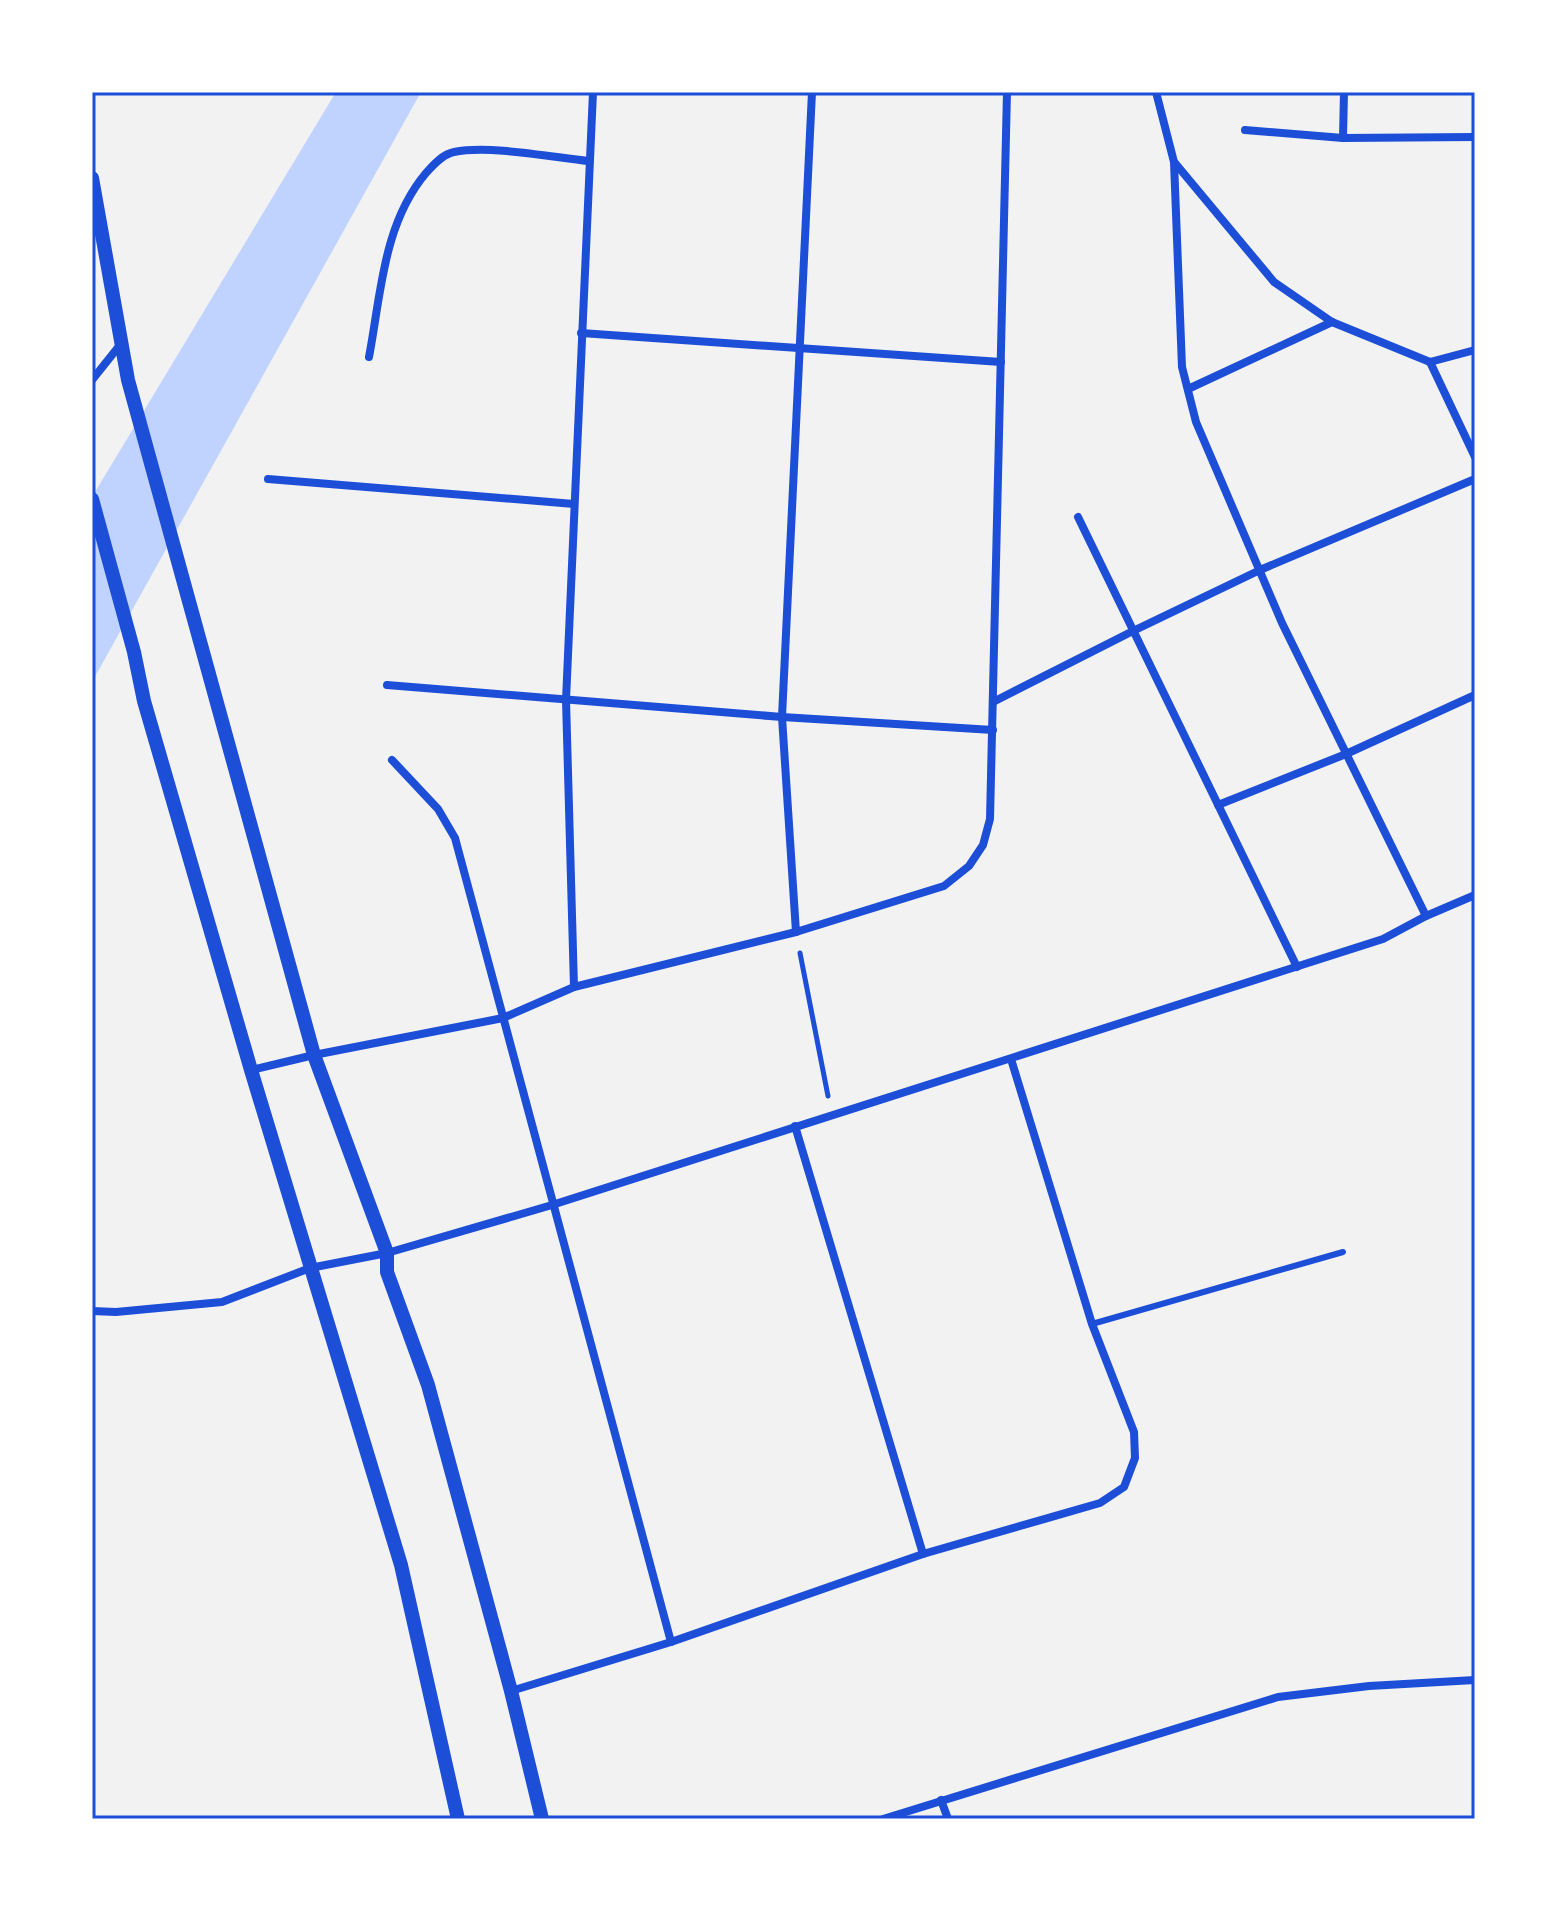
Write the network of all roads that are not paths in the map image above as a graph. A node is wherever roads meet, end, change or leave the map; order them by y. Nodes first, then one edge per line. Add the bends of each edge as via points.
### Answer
1 (593, 92) edge
2 (812, 92) edge
3 (1007, 92) edge
4 (1156, 92) edge
5 (1344, 92) edge
6 (1245, 130) dead end
7 (1475, 137) edge
8 (1343, 138) junction
9 (588, 161) junction
10 (1174, 162) junction
11 (92, 178) edge
12 (1332, 322) junction
13 (581, 333) junction
14 (120, 345) junction
15 (799, 348) junction
16 (1475, 350) edge
17 (369, 357) dead end
18 (1001, 362) junction
19 (1430, 362) junction
20 (92, 380) edge
21 (1188, 389) junction
22 (1475, 457) edge
23 (268, 479) dead end
24 (1475, 479) edge
25 (92, 499) edge
26 (574, 504) junction
27 (1078, 517) dead end
28 (1260, 570) junction
29 (1133, 631) junction
30 (387, 685) dead end
31 (1475, 695) edge
32 (566, 700) junction
33 (993, 702) junction
34 (782, 717) junction
35 (993, 730) junction
36 (1346, 754) junction
37 (392, 760) dead end
38 (1218, 805) junction
39 (1475, 895) edge
40 (1426, 916) junction
41 (796, 932) junction
42 (1297, 967) junction
43 (574, 987) junction
44 (503, 1018) junction
45 (314, 1055) junction
46 (1011, 1059) junction
47 (251, 1070) junction
48 (795, 1126) junction
49 (552, 1205) junction
50 (1343, 1252) dead end
51 (387, 1253) junction
52 (310, 1268) junction
53 (92, 1311) edge
54 (1092, 1324) junction
55 (923, 1554) junction
56 (671, 1642) junction
57 (1475, 1680) edge
58 (511, 1691) junction
59 (941, 1800) junction
60 (458, 1819) edge
61 (542, 1819) edge
62 (883, 1819) edge
63 (948, 1819) edge

1 - 9 street
2 - 15 street
3 - 18 street
4 - 10 street
5 - 8 street
6 - 8 street
7 - 8 street
9 - 13 street
9 - 17 street via 472,150 450,152 433,165 412,190 392,231
10 - 12 street via 1274,282
10 - 21 street via 1182,367
11 - 14 street
12 - 19 street
12 - 21 street
13 - 15 street
13 - 26 street
14 - 20 street
14 - 45 street
15 - 18 street
15 - 34 street
16 - 19 street
18 - 33 street
19 - 22 street
21 - 28 street via 1196,422
23 - 26 street
24 - 28 street
25 - 47 street via 144,701
26 - 32 street
27 - 29 street
28 - 29 street
28 - 36 street
29 - 33 street
29 - 38 street
30 - 32 street
31 - 36 street
32 - 34 street
32 - 43 street
33 - 35 street
34 - 35 street
34 - 41 street
35 - 41 street via 990,819 983,845 969,866 944,886
36 - 38 street
36 - 40 street
37 - 44 street via 438,809 455,838
38 - 42 street
39 - 40 street
40 - 42 street via 1383,939
41 - 43 street
42 - 46 street
43 - 44 street
44 - 45 street
44 - 49 street
45 - 47 street
45 - 51 street
46 - 48 street
46 - 54 street
47 - 52 street
48 - 49 street
48 - 55 street
49 - 51 street
49 - 56 street
50 - 54 lane
51 - 52 street
51 - 58 street via 387,1272 428,1385
52 - 53 street via 222,1302
52 - 60 street via 401,1565
54 - 55 street via 1134,1432 1135,1458 1124,1487 1100,1503
55 - 56 street
56 - 58 street
57 - 59 street via 1278,1697
58 - 61 street
59 - 62 street
59 - 63 street

